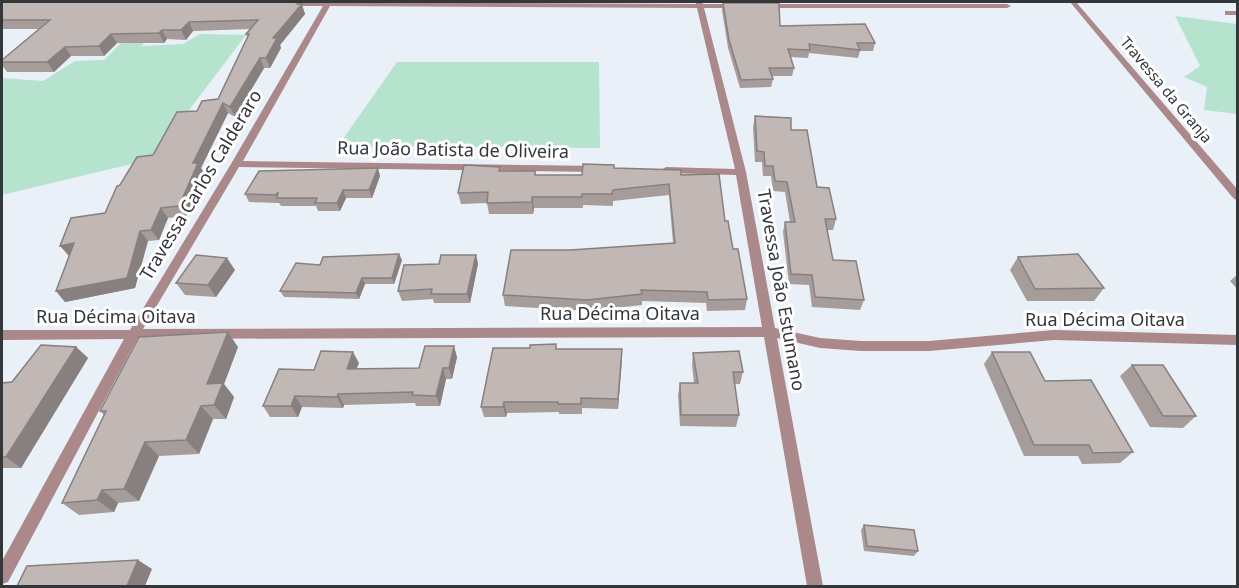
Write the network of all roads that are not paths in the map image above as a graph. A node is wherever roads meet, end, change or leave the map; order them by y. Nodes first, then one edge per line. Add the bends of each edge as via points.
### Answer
1 (1073, 2) edge
2 (328, 3) edge
3 (280, 4) edge
4 (700, 4) edge
5 (748, 6) edge
6 (760, 6) edge
7 (1007, 6) dead end
8 (1228, 13) dead end
9 (1238, 13) edge
10 (236, 164) junction
11 (611, 169) edge
12 (658, 170) edge
13 (741, 172) junction
14 (1238, 197) edge
15 (771, 332) junction
16 (133, 334) junction
17 (2, 335) edge
18 (1238, 340) edge
19 (2, 576) edge
20 (815, 586) edge

1 - 14 street, Travessa da Granja
2 - 3 street
2 - 4 street
2 - 10 street, Travessa Carlos Calderaro
4 - 5 street
4 - 13 street, Travessa João Estumano
6 - 7 street
8 - 9 street
10 - 11 street, Rua João Batista de Oliveira
10 - 16 street, Travessa Carlos Calderaro
12 - 13 street
13 - 15 street, Travessa João Estumano
15 - 16 street, Rua Décima Oitava
15 - 18 street, Rua Décima Oitava via 820,343 861,346 929,346 1054,335
15 - 20 street, Travessa João Estumano
16 - 17 street, Rua Décima Oitava
16 - 19 street, Travessa Carlos Calderaro

